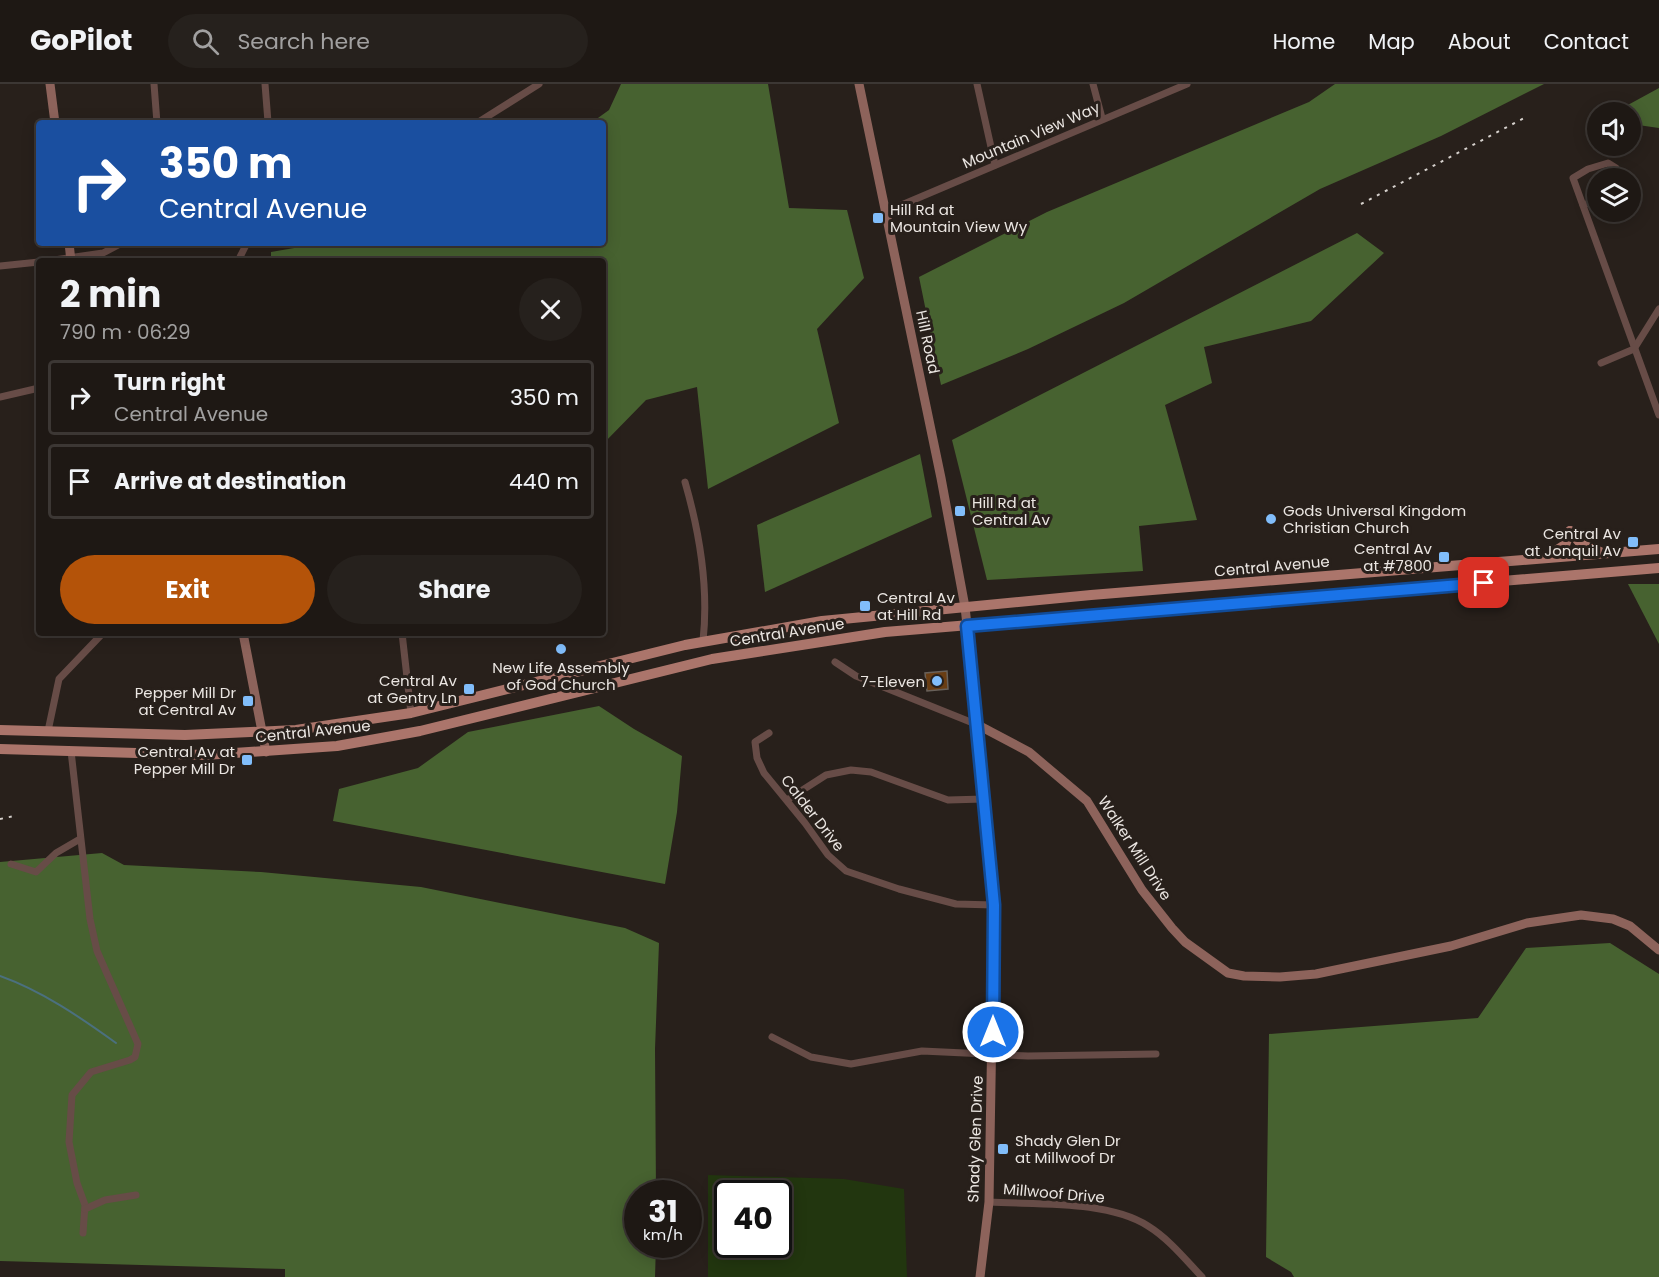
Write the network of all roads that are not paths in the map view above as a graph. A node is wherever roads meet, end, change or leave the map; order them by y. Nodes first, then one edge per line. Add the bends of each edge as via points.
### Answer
1 (50, 84) edge
2 (154, 84) edge
3 (266, 84) edge
4 (539, 84) edge
5 (859, 84) edge
6 (977, 84) edge
7 (1093, 84) edge
8 (1187, 84) edge
9 (1102, 118) junction
10 (55, 120) edge
11 (157, 120) edge
12 (268, 120) edge
13 (482, 120) edge
14 (994, 165) junction
15 (1593, 168) edge
16 (1614, 168) edge
17 (1587, 171) edge
18 (1587, 204) edge
19 (1583, 205) junction
20 (885, 212) junction
21 (116, 246) edge
22 (80, 258) edge
23 (36, 262) edge
24 (0, 266) edge
25 (1659, 309) edge
26 (1634, 349) junction
27 (1601, 363) dead end
28 (36, 389) edge
29 (0, 397) edge
30 (1659, 415) edge
31 (685, 482) dead end
32 (1659, 549) edge
33 (1605, 554) junction
34 (1542, 558) junction
35 (1659, 568) edge
36 (965, 607) junction
37 (967, 626) junction
38 (100, 636) edge
39 (244, 636) edge
40 (402, 636) edge
41 (703, 641) junction
42 (835, 662) dead end
43 (411, 713) junction
44 (978, 725) junction
45 (0, 730) edge
46 (48, 731) junction
47 (262, 732) junction
48 (769, 733) dead end
49 (0, 750) edge
50 (71, 751) junction
51 (266, 752) junction
52 (984, 799) junction
53 (787, 800) junction
54 (80, 839) junction
55 (11, 864) dead end
56 (994, 905) junction
57 (1659, 950) edge
58 (772, 1037) dead end
59 (993, 1053) junction
60 (1156, 1054) dead end
61 (136, 1195) dead end
62 (989, 1202) junction
63 (85, 1209) junction
64 (83, 1233) dead end
65 (980, 1277) edge
66 (1202, 1277) edge

1 - 10 street
2 - 11 street
3 - 12 street
4 - 13 street
5 - 20 street, Hill Road
6 - 14 street
7 - 9 street
8 - 9 street, Mountain View Way
9 - 14 street, Mountain View Way
14 - 20 street, Mountain View Way
15 - 16 street via 1601,164
17 - 19 street via 1573,178
18 - 19 street
19 - 26 street
20 - 36 street, Hill Road
21 - 22 street
23 - 24 street
25 - 26 street
26 - 27 street
26 - 30 street
28 - 29 street
31 - 41 street via 704,573
32 - 33 main road, Central Avenue
33 - 34 main road, Central Avenue
33 - 34 main road via 1582,545 1570,531 1565,545
34 - 36 main road, Central Avenue
35 - 37 main road, Central Avenue
36 - 37 street, Shady Glen Drive
36 - 41 main road, Central Avenue via 831,620
37 - 44 street, Shady Glen Drive
37 - 51 main road, Central Avenue via 885,632 712,660 420,731 336,746
38 - 46 street via 59,679
39 - 47 street
40 - 43 street
41 - 43 main road, Central Avenue
42 - 44 street, Walker Mill Drive via 856,676
43 - 47 main road, Central Avenue
44 - 52 street, Shady Glen Drive
44 - 57 street, Walker Mill Drive via 1029,752 1087,801 1142,890 1172,928 1228,972 1280,977 1316,974 1451,946 1527,923 1581,915 1613,919 1630,926
45 - 46 main road, Central Avenue
46 - 47 main road, Central Avenue via 185,735
47 - 51 street
48 - 53 street, Calder Drive via 755,742 757,758
49 - 50 main road, Central Avenue
50 - 51 main road, Central Avenue via 172,755
50 - 54 street
52 - 53 street via 948,800 871,772 851,770 826,775
52 - 56 street, Shady Glen Drive
53 - 56 street, Calder Drive via 828,855 846,871 956,904
54 - 55 street via 56,853 36,872
54 - 63 street via 97,951 138,1044 135,1057 91,1072 72,1095 69,1142
56 - 59 street, Shady Glen Drive
58 - 59 street via 800,1053 837,1063 862,1063 922,1051
59 - 60 street
59 - 62 street, Shady Glen Drive
61 - 63 street via 105,1200
62 - 65 street, Shady Glen Drive
62 - 66 street, Millwoof Drive via 1091,1209 1131,1217 1162,1236
63 - 64 street

